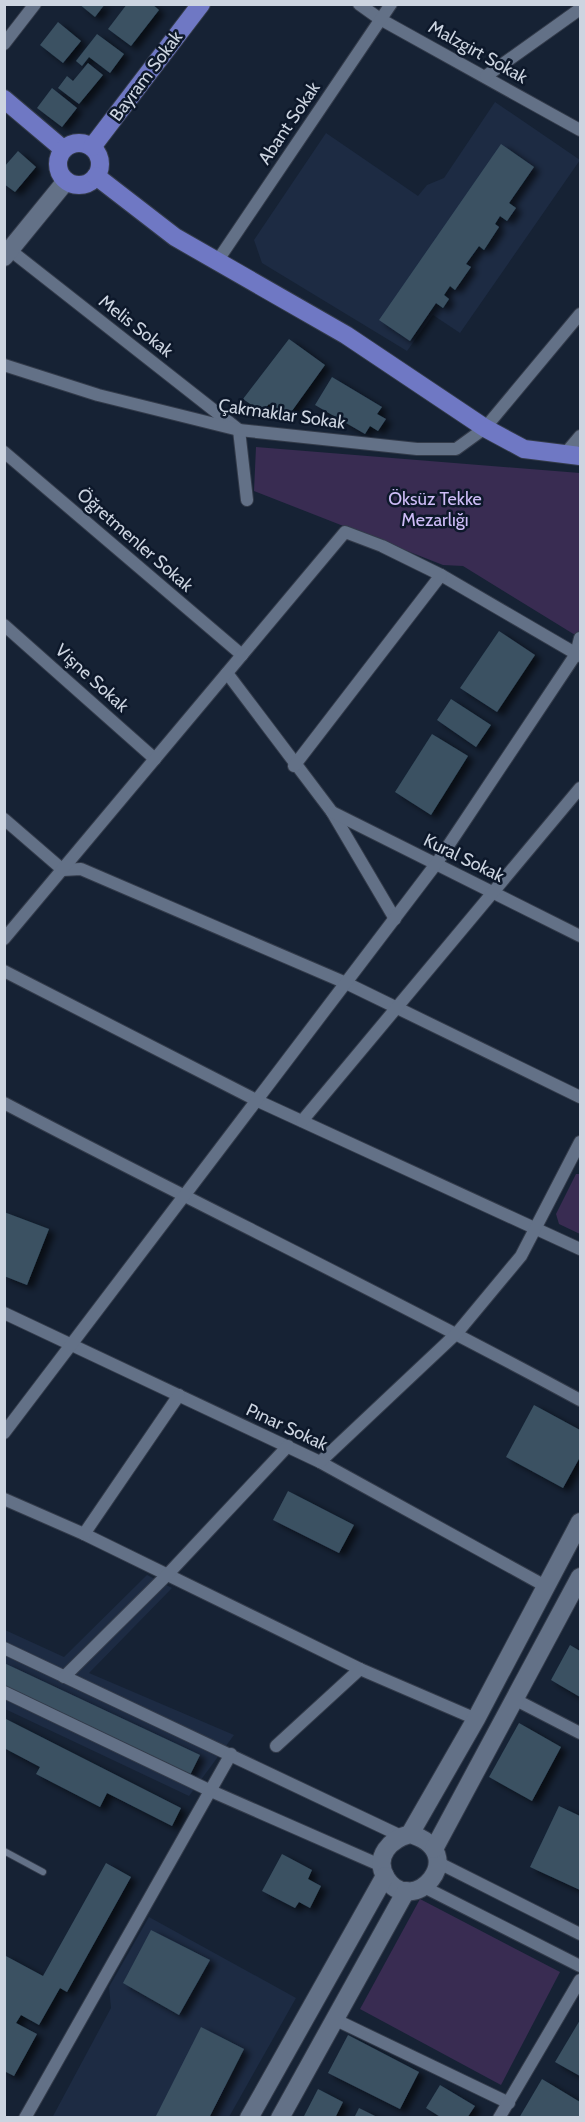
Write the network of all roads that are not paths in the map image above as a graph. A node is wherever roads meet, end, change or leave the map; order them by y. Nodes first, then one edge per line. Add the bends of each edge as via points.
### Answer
1 (35, 4) edge
2 (201, 4) edge
3 (359, 4) edge
4 (391, 4) edge
5 (580, 9) edge
6 (380, 19) junction
7 (4, 44) edge
8 (486, 76) junction
9 (4, 99) edge
10 (580, 130) edge
11 (92, 147) junction
12 (63, 149) junction
13 (96, 176) junction
14 (66, 181) junction
15 (7, 254) edge
16 (216, 263) junction
17 (580, 314) edge
18 (4, 365) edge
19 (485, 428) junction
20 (239, 430) junction
21 (580, 436) edge
22 (4, 452) edge
23 (572, 455) edge
24 (247, 500) dead end
25 (441, 575) junction
26 (4, 625) edge
27 (580, 638) edge
28 (242, 655) junction
29 (578, 655) edge
30 (227, 674) junction
31 (155, 759) junction
32 (294, 765) junction
33 (580, 788) edge
34 (332, 812) junction
35 (4, 819) edge
36 (436, 864) junction
37 (63, 870) junction
38 (492, 892) junction
39 (395, 919) junction
40 (580, 936) edge
41 (4, 939) edge
42 (4, 971) edge
43 (346, 983) junction
44 (396, 1007) junction
45 (580, 1097) edge
46 (258, 1101) junction
47 (4, 1103) edge
48 (302, 1121) junction
49 (580, 1142) edge
50 (577, 1156) edge
51 (184, 1197) junction
52 (536, 1229) junction
53 (580, 1249) edge
54 (4, 1313) edge
55 (458, 1333) junction
56 (72, 1344) junction
57 (179, 1395) junction
58 (580, 1400) edge
59 (4, 1432) edge
60 (288, 1446) junction
61 (320, 1461) junction
62 (4, 1499) edge
63 (580, 1522) edge
64 (84, 1534) junction
65 (168, 1574) junction
66 (580, 1577) edge
67 (547, 1587) junction
68 (4, 1648) edge
69 (360, 1669) junction
70 (64, 1677) junction
71 (4, 1692) edge
72 (516, 1700) junction
73 (476, 1719) junction
74 (580, 1733) edge
75 (276, 1746) dead end
76 (231, 1754) junction
77 (211, 1791) junction
78 (406, 1835) junction
79 (4, 1851) edge
80 (435, 1855) junction
81 (383, 1871) junction
82 (43, 1872) dead end
83 (415, 1889) junction
84 (580, 1934) edge
85 (580, 1966) edge
86 (580, 1980) edge
87 (334, 2019) junction
88 (509, 2103) junction
89 (25, 2118) edge
90 (249, 2118) edge
91 (280, 2118) edge
92 (500, 2118) edge

1 - 7 street
2 - 11 main road, Bayram Sokak
3 - 6 street, Malzgirt Sokak
4 - 6 street, Abant Sokak
5 - 8 street
6 - 8 street, Malzgirt Sokak
6 - 16 street, Abant Sokak
8 - 10 street, Malzgirt Sokak
9 - 12 main road
11 - 12 main road via 79,142
11 - 13 main road via 100,160
12 - 14 main road via 57,167
13 - 14 main road via 82,185
13 - 16 main road via 175,237
14 - 15 main road
15 - 20 street, Melis Sokak
16 - 19 main road via 346,335
17 - 19 street, Çakmaklar Sokak
18 - 20 street, Çakmaklar Sokak via 98,395
19 - 20 street, Çakmaklar Sokak via 456,449
19 - 23 main road via 524,449
20 - 24 street
21 - 23 street
22 - 28 street, Öğretmenler Sokak
25 - 28 street via 345,532
25 - 29 street
25 - 32 street
26 - 31 street, Vişne Sokak
27 - 29 street
28 - 30 street
29 - 36 street
30 - 31 street
30 - 32 street
31 - 37 street
32 - 34 street
33 - 38 street
34 - 36 street, Kural Sokak
34 - 39 street
35 - 37 street
36 - 38 street, Kural Sokak
36 - 39 street
37 - 41 street
37 - 43 street via 81,869
38 - 40 street, Kural Sokak
38 - 44 street
39 - 43 street
42 - 46 street
43 - 44 street
43 - 46 street
44 - 45 street
44 - 48 street
46 - 48 street
46 - 51 street
47 - 51 street
48 - 52 street
49 - 50 street
50 - 52 street
51 - 55 street
51 - 56 street
52 - 53 street
52 - 55 street via 522,1256
54 - 56 street, Pınar Sokak
55 - 58 street
55 - 61 street
56 - 57 street, Pınar Sokak
56 - 59 street
57 - 60 street, Pınar Sokak
57 - 64 street
60 - 61 street, Pınar Sokak
60 - 65 street
61 - 67 street, Pınar Sokak
62 - 64 street
63 - 67 main road
64 - 65 street
65 - 69 street
65 - 70 street
66 - 72 main road
67 - 73 main road
68 - 70 street
69 - 73 street
69 - 75 street
70 - 76 street
71 - 77 street
72 - 74 street
72 - 80 main road
73 - 78 main road
76 - 77 street
76 - 78 street
77 - 81 street
77 - 89 street
78 - 80 main road via 428,1841
78 - 81 main road via 387,1847
79 - 82 lane
80 - 83 main road via 435,1876
80 - 84 street
81 - 83 main road via 395,1887
81 - 90 main road
83 - 85 street
83 - 87 main road
86 - 88 street
87 - 88 street
87 - 91 main road
88 - 92 street

